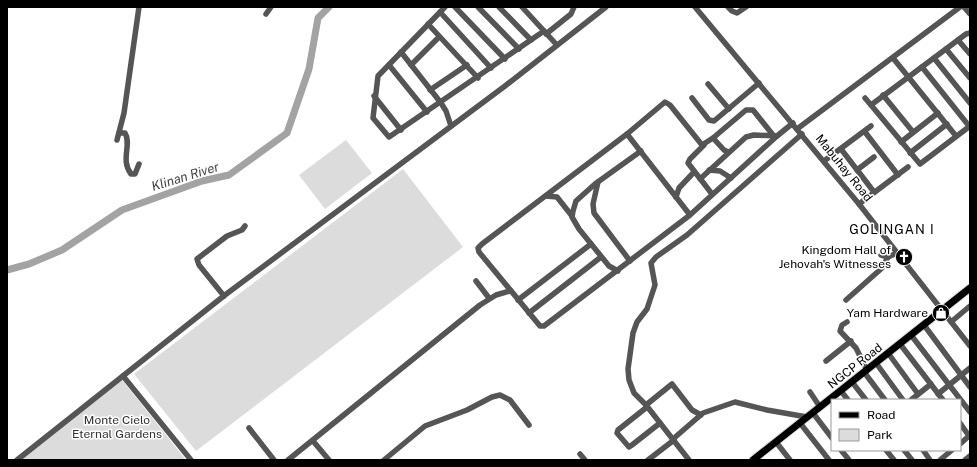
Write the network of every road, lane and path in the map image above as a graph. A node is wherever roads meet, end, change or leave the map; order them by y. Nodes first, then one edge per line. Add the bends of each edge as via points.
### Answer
1 (139, 7) edge
2 (271, 7) edge
3 (445, 7) edge
4 (455, 7) edge
5 (478, 7) edge
6 (499, 7) edge
7 (522, 7) edge
8 (574, 7) edge
9 (606, 7) edge
10 (695, 7) edge
11 (728, 7) edge
12 (746, 7) edge
13 (960, 7) edge
14 (964, 7) edge
15 (440, 12) junction
16 (266, 14) dead end
17 (970, 14) edge
18 (428, 24) junction
19 (545, 32) junction
20 (970, 33) edge
21 (439, 37) junction
22 (531, 40) junction
23 (958, 40) junction
24 (556, 44) junction
25 (519, 48) junction
26 (946, 49) junction
27 (401, 52) junction
28 (970, 54) edge
29 (892, 58) junction
30 (934, 58) junction
31 (505, 59) junction
32 (389, 65) junction
33 (411, 65) junction
34 (467, 65) junction
35 (922, 67) junction
36 (491, 68) junction
37 (908, 77) junction
38 (478, 78) junction
39 (970, 78) edge
40 (759, 83) junction
41 (708, 84) dead end
42 (430, 90) junction
43 (374, 96) junction
44 (883, 96) junction
45 (692, 98) dead end
46 (865, 98) dead end
47 (441, 103) junction
48 (970, 103) edge
49 (871, 105) junction
50 (729, 109) junction
51 (427, 112) junction
52 (938, 112) junction
53 (793, 123) junction
54 (947, 124) junction
55 (451, 126) junction
56 (871, 126) dead end
57 (970, 126) edge
58 (797, 129) junction
59 (401, 130) junction
60 (865, 132) junction
61 (913, 132) junction
62 (119, 133) junction
63 (627, 134) junction
64 (802, 134) junction
65 (775, 136) junction
66 (956, 136) junction
67 (713, 138) junction
68 (117, 140) dead end
69 (901, 142) junction
70 (704, 146) junction
71 (841, 149) junction
72 (640, 151) junction
73 (728, 152) junction
74 (910, 153) junction
75 (874, 157) dead end
76 (824, 161) junction
77 (139, 164) dead end
78 (908, 167) dead end
79 (709, 170) junction
80 (857, 170) junction
81 (694, 172) junction
82 (898, 175) junction
83 (731, 178) junction
84 (700, 179) junction
85 (598, 182) junction
86 (874, 192) junction
87 (712, 194) junction
88 (546, 196) junction
89 (676, 197) junction
90 (859, 204) junction
91 (690, 214) junction
92 (572, 216) junction
93 (244, 226) dead end
94 (591, 244) junction
95 (897, 252) junction
96 (881, 255) dead end
97 (602, 257) junction
98 (888, 257) junction
99 (630, 261) junction
100 (618, 271) junction
101 (476, 282) dead end
102 (970, 288) edge
103 (510, 291) junction
104 (224, 296) junction
105 (489, 298) junction
106 (518, 300) junction
107 (846, 300) dead end
108 (970, 306) edge
109 (942, 310) junction
110 (529, 313) junction
111 (847, 322) dead end
112 (951, 322) junction
113 (924, 325) junction
114 (911, 335) junction
115 (851, 341) junction
116 (900, 344) junction
117 (970, 346) edge
118 (888, 353) junction
119 (826, 361) dead end
120 (876, 363) junction
121 (970, 368) edge
122 (866, 371) junction
123 (961, 375) junction
124 (123, 376) junction
125 (852, 382) junction
126 (931, 384) junction
127 (950, 385) junction
128 (970, 388) edge
129 (841, 391) junction
130 (810, 392) dead end
131 (918, 394) junction
132 (938, 394) junction
133 (847, 399) edge
134 (865, 399) edge
135 (884, 399) edge
136 (902, 399) edge
137 (912, 399) edge
138 (941, 399) edge
139 (960, 399) edge
140 (961, 400) edge
141 (646, 406) junction
142 (820, 407) junction
143 (970, 412) edge
144 (701, 415) junction
145 (810, 415) junction
146 (660, 423) junction
147 (800, 423) junction
148 (961, 424) edge
149 (529, 425) dead end
150 (249, 428) dead end
151 (970, 435) edge
152 (831, 437) edge
153 (673, 440) junction
154 (313, 441) junction
155 (776, 442) junction
156 (961, 443) edge
157 (842, 451) edge
158 (887, 451) edge
159 (905, 451) edge
160 (924, 451) edge
161 (951, 451) edge
162 (580, 454) dead end
163 (970, 456) edge
164 (686, 459) edge
165 (758, 459) edge
166 (17, 460) edge
167 (191, 460) edge
168 (274, 460) edge
169 (288, 460) edge
170 (329, 460) edge
171 (384, 460) edge
172 (585, 460) edge
173 (648, 460) edge
174 (790, 460) edge
175 (829, 460) edge
176 (849, 460) edge
177 (894, 460) edge
178 (912, 460) edge
179 (930, 460) edge
180 (940, 460) edge
181 (965, 460) edge

1 - 62 street
2 - 16 street
3 - 15 street
4 - 31 street
5 - 25 street
6 - 22 street
7 - 19 street
8 - 19 street via 571,14
9 - 24 street
10 - 40 street, Mabuhay Road
11 - 12 street via 734,13
13 - 29 street
14 - 17 street
15 - 18 street
15 - 36 street
18 - 21 street
18 - 27 street
19 - 22 street
19 - 24 street
20 - 23 street
21 - 33 street
21 - 34 street
22 - 25 street
23 - 26 street
23 - 28 street
24 - 55 street
25 - 31 street
26 - 30 street
26 - 39 street
27 - 32 street
27 - 33 street
29 - 37 street
29 - 58 street
30 - 35 street
30 - 48 street
31 - 36 street
32 - 43 street via 378,76
32 - 51 street
33 - 42 street
34 - 38 street
34 - 42 street
35 - 37 street
35 - 57 street
36 - 38 street
37 - 44 street
37 - 52 street
38 - 47 street
40 - 50 street
40 - 53 street, Mabuhay Road
41 - 50 street
42 - 47 street
43 - 59 street
43 - 59 street via 373,118 386,136 390,137
44 - 49 street
44 - 61 street
45 - 50 street via 712,121
46 - 49 street
47 - 51 street
47 - 55 street
49 - 69 street
51 - 59 street
52 - 54 street
52 - 61 street
53 - 58 street, Mabuhay Road
53 - 65 street
54 - 66 street
54 - 74 street
55 - 104 street
56 - 60 street
57 - 66 street
58 - 64 street, Mabuhay Road
60 - 71 street
60 - 82 street
61 - 69 street
62 - 68 street
62 - 77 street via 125,133 127,137 125,162 131,174 137,171
63 - 70 street via 665,102
63 - 72 street
63 - 88 street
64 - 76 street, Mabuhay Road
64 - 141 street via 687,235 652,261 654,291 647,309 632,333 628,369 632,390
65 - 67 street via 750,108
65 - 73 street via 746,137
65 - 83 street
66 - 74 street via 921,164
67 - 70 street
67 - 73 street
69 - 74 street
70 - 81 street via 688,161
71 - 76 street
71 - 80 street
72 - 85 street
72 - 89 street
73 - 79 street
75 - 80 street
76 - 90 street, Mabuhay Road
78 - 82 street
79 - 83 street via 720,171
79 - 84 street
80 - 86 street
81 - 84 street
81 - 89 street via 679,188
82 - 86 street
83 - 87 street
84 - 87 street
85 - 92 street via 576,201
85 - 99 street via 593,204 594,213
86 - 90 street
87 - 91 street
88 - 92 street via 557,196
88 - 103 street via 478,248 482,257
89 - 91 street
90 - 95 street, Mabuhay Road
91 - 99 street
92 - 94 street
93 - 104 street via 242,230 227,236 197,259
94 - 97 street
94 - 106 street
95 - 98 street
95 - 109 street, Mabuhay Road
96 - 98 street
97 - 100 street via 609,266
97 - 110 street
98 - 107 street via 882,268
99 - 100 street
100 - 110 street via 544,326 540,326
101 - 105 street
102 - 109 main road, NGCP Road
103 - 105 street
103 - 106 street
104 - 124 street
105 - 154 street
106 - 110 street
108 - 112 street
109 - 112 street, Mabuhay Road
109 - 113 main road, NGCP Road
111 - 115 street via 840,329
112 - 117 street, Mabuhay Road
113 - 114 main road, NGCP Road
113 - 123 street
114 - 116 main road, NGCP Road
114 - 127 street
115 - 119 street
115 - 122 street
116 - 118 main road, NGCP Road
116 - 126 street
118 - 120 main road, NGCP Road
118 - 131 street
120 - 122 main road, NGCP Road
120 - 136 street
121 - 123 street
122 - 125 main road, NGCP Road
122 - 135 street
123 - 127 street
123 - 128 street
124 - 166 street
124 - 167 street
125 - 129 main road, NGCP Road
125 - 134 street
126 - 131 street
126 - 132 street
127 - 132 street
127 - 139 street
129 - 133 street
129 - 142 main road, NGCP Road
130 - 142 street
131 - 137 street
132 - 138 street
140 - 143 street
141 - 144 street via 672,384 692,410
141 - 146 street
141 - 146 street via 618,430 617,433 626,445 632,445
142 - 145 main road, NGCP Road
144 - 145 street via 735,402 767,410
144 - 153 street
145 - 147 main road, NGCP Road
145 - 152 street
146 - 153 street
147 - 155 main road, NGCP Road
147 - 175 street
148 - 151 street
149 - 171 street via 510,400 500,395 425,426
150 - 168 street
151 - 156 street
153 - 164 street
153 - 173 street
154 - 169 street
154 - 170 street
155 - 165 main road, NGCP Road
155 - 174 street
157 - 176 street
158 - 177 street
159 - 178 street
160 - 179 street
161 - 180 street
162 - 172 street
163 - 181 street

